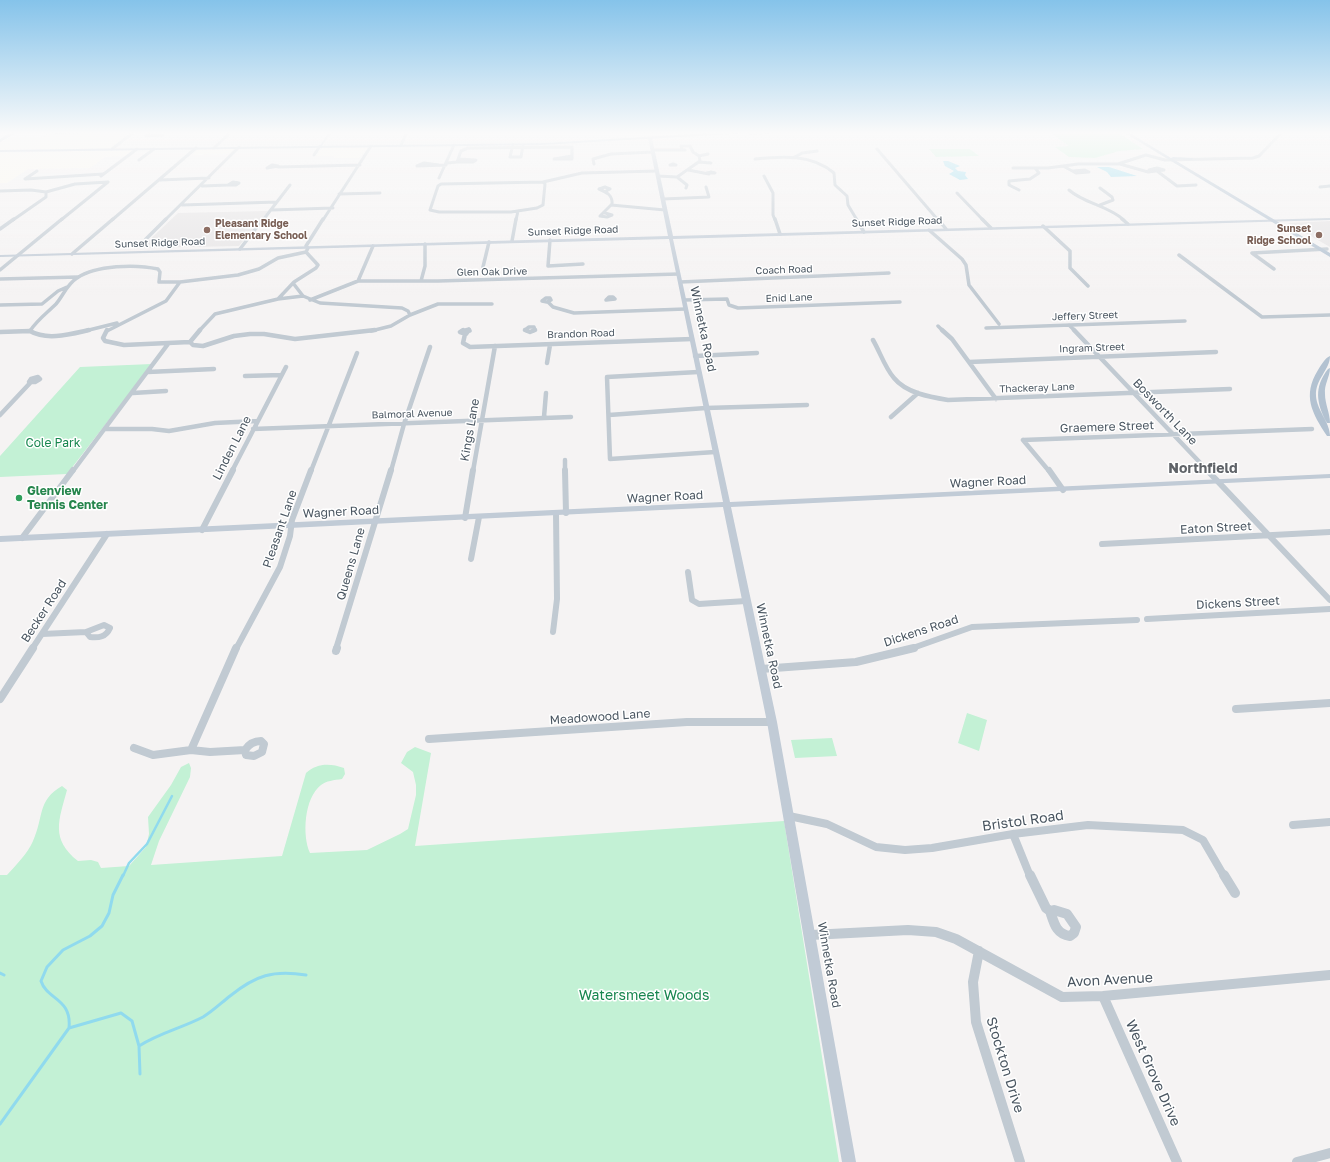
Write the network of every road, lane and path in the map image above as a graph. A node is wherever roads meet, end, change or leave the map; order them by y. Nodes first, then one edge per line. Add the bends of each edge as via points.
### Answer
1 (67, 186) edge
2 (103, 186) edge
3 (153, 186) edge
4 (202, 186) edge
5 (289, 186) edge
6 (346, 186) edge
7 (438, 186) edge
8 (545, 186) edge
9 (660, 186) edge
10 (769, 186) edge
11 (837, 186) edge
12 (909, 186) edge
13 (1011, 186) edge
14 (1217, 186) edge
15 (1219, 186) edge
16 (1328, 186) edge
17 (706, 187) dead end
18 (1320, 187) dead end
19 (1100, 188) dead end
20 (1019, 190) dead end
21 (1069, 190) dead end
22 (0, 191) edge
23 (606, 191) dead end
24 (46, 192) junction
25 (342, 192) junction
26 (380, 193) dead end
27 (957, 193) dead end
28 (663, 199) junction
29 (277, 202) junction
30 (182, 204) junction
31 (611, 205) junction
32 (1100, 205) junction
33 (332, 208) junction
34 (271, 210) junction
35 (665, 210) junction
36 (518, 211) junction
37 (606, 213) dead end
38 (1330, 219) edge
39 (1270, 220) junction
40 (1276, 220) junction
41 (324, 221) junction
42 (1128, 224) junction
43 (1043, 226) junction
44 (991, 228) junction
45 (0, 229) edge
46 (946, 229) junction
47 (929, 230) junction
48 (864, 232) junction
49 (318, 234) junction
50 (780, 234) junction
51 (313, 235) junction
52 (671, 237) junction
53 (146, 239) dead end
54 (309, 240) junction
55 (314, 240) junction
56 (550, 240) junction
57 (512, 241) junction
58 (489, 242) junction
59 (425, 244) junction
60 (373, 246) junction
61 (240, 249) junction
62 (307, 250) junction
63 (1326, 250) edge
64 (72, 254) junction
65 (1179, 255) dead end
66 (1330, 255) edge
67 (0, 256) edge
68 (16, 256) junction
69 (583, 264) dead end
70 (483, 267) dead end
71 (1274, 269) dead end
72 (0, 270) edge
73 (889, 273) dead end
74 (678, 274) junction
75 (78, 277) junction
76 (0, 279) edge
77 (358, 281) junction
78 (420, 281) junction
79 (180, 282) junction
80 (680, 282) junction
81 (293, 283) junction
82 (1088, 286) dead end
83 (68, 287) junction
84 (303, 296) junction
85 (278, 299) junction
86 (310, 300) junction
87 (614, 300) dead end
88 (684, 300) junction
89 (548, 302) dead end
90 (900, 302) dead end
91 (42, 304) junction
92 (492, 304) dead end
93 (0, 305) edge
94 (686, 310) junction
95 (616, 312) junction
96 (42, 315) junction
97 (410, 315) junction
98 (1330, 315) edge
99 (124, 321) junction
100 (1185, 321) dead end
101 (999, 324) dead end
102 (1069, 325) junction
103 (103, 326) junction
104 (938, 326) dead end
105 (986, 328) dead end
106 (107, 330) junction
107 (30, 331) junction
108 (0, 332) edge
109 (530, 332) dead end
110 (465, 334) dead end
111 (692, 339) junction
112 (874, 340) dead end
113 (190, 342) junction
114 (168, 344) junction
115 (529, 345) junction
116 (550, 345) junction
117 (494, 346) junction
118 (430, 347) dead end
119 (1216, 352) dead end
120 (357, 353) dead end
121 (757, 353) dead end
122 (695, 356) junction
123 (1099, 357) junction
124 (1330, 358) edge
125 (969, 362) junction
126 (546, 363) dead end
127 (286, 367) dead end
128 (214, 369) dead end
129 (1330, 370) edge
130 (148, 372) junction
131 (698, 372) junction
132 (282, 375) junction
133 (245, 376) dead end
134 (31, 382) dead end
135 (1230, 389) dead end
136 (166, 391) dead end
137 (133, 393) junction
138 (546, 393) dead end
139 (918, 393) junction
140 (1134, 393) junction
141 (996, 399) junction
142 (807, 405) dead end
143 (1330, 405) edge
144 (1318, 406) junction
145 (706, 408) junction
146 (0, 415) edge
147 (609, 415) junction
148 (544, 417) junction
149 (571, 417) dead end
150 (891, 417) dead end
151 (483, 420) junction
152 (257, 421) junction
153 (1330, 421) edge
154 (404, 424) junction
155 (330, 426) junction
156 (105, 429) junction
157 (1312, 429) dead end
158 (253, 430) junction
159 (1173, 434) junction
160 (1330, 434) edge
161 (715, 452) junction
162 (565, 460) dead end
163 (1330, 476) edge
164 (1217, 481) junction
165 (1063, 490) junction
166 (726, 506) junction
167 (556, 513) junction
168 (566, 513) junction
169 (479, 517) junction
170 (465, 518) junction
171 (375, 522) junction
172 (292, 526) junction
173 (202, 530) junction
174 (1330, 532) edge
175 (107, 534) junction
176 (1270, 536) junction
177 (22, 538) junction
178 (0, 539) edge
179 (1102, 544) dead end
180 (471, 559) dead end
181 (688, 572) dead end
182 (1330, 600) edge
183 (746, 601) junction
184 (1330, 609) edge
185 (1137, 620) dead end
186 (1147, 620) dead end
187 (86, 632) dead end
188 (553, 632) dead end
189 (42, 634) junction
190 (336, 650) dead end
191 (761, 669) junction
192 (0, 699) edge
193 (1330, 703) edge
194 (1236, 709) dead end
195 (772, 722) junction
196 (429, 739) dead end
197 (134, 748) dead end
198 (191, 750) junction
199 (245, 750) dead end
200 (789, 816) junction
201 (1330, 822) edge
202 (1293, 824) dead end
203 (1013, 834) junction
204 (1235, 893) dead end
205 (1050, 912) dead end
206 (810, 935) junction
207 (979, 951) junction
208 (1330, 975) edge
209 (1103, 996) junction
210 (1330, 1153) edge
211 (849, 1162) edge
212 (1020, 1162) edge
213 (1178, 1162) edge
214 (1297, 1162) edge

1 - 24 street
2 - 68 street
3 - 64 street
4 - 30 street
5 - 29 street
6 - 25 street
7 - 36 street via 430,208 434,212
8 - 36 street via 543,205
9 - 28 street, Winnetka Road
10 - 50 street via 773,193 772,216
11 - 48 street via 848,195 848,205
12 - 46 street
13 - 20 street
14 - 39 main road
15 - 40 main road
16 - 18 street
17 - 28 street via 709,197
19 - 32 street via 1113,200
21 - 32 street via 1078,198
22 - 24 street
23 - 31 street via 612,200
24 - 45 street via 46,197
25 - 26 street
25 - 33 street
27 - 44 street
28 - 35 street, Winnetka Road
29 - 30 street
29 - 34 street
30 - 53 street
31 - 35 street
31 - 37 street
32 - 42 street
33 - 34 street
33 - 41 street
34 - 61 street
35 - 52 street, Winnetka Road
36 - 57 street
38 - 40 street, Sunset Ridge Road
39 - 40 street, Sunset Ridge Road
39 - 42 street, Sunset Ridge Road
39 - 63 main road
40 - 63 main road
41 - 49 street
41 - 51 street
42 - 43 street, Sunset Ridge Road
43 - 44 street, Sunset Ridge Road
43 - 82 street via 1070,252 1070,268
44 - 46 street, Sunset Ridge Road
46 - 47 street, Sunset Ridge Road
47 - 48 street, Sunset Ridge Road
47 - 101 street via 962,259 966,265 969,285
48 - 50 street, Sunset Ridge Road
49 - 51 street
49 - 55 street
50 - 52 street, Sunset Ridge Road
51 - 54 street
52 - 56 street, Sunset Ridge Road
52 - 74 street, Winnetka Road
54 - 55 street
54 - 62 street
55 - 62 street
56 - 57 street, Sunset Ridge Road
56 - 69 street via 548,266
57 - 58 street, Sunset Ridge Road
58 - 59 street, Sunset Ridge Road
58 - 70 street
59 - 60 street, Sunset Ridge Road
59 - 78 street via 425,266
60 - 62 street, Sunset Ridge Road
60 - 77 street
61 - 62 street, Sunset Ridge Road
61 - 64 street, Sunset Ridge Road
62 - 79 street via 278,258 259,269 238,275
62 - 81 street via 318,265
63 - 66 main road
63 - 71 street via 1252,253
64 - 68 street, Sunset Ridge Road
65 - 98 street via 1262,317
67 - 68 street, Sunset Ridge Road
68 - 72 street
73 - 80 street, Coach Road
74 - 78 street, Glen Oak Drive
74 - 80 street, Winnetka Road
75 - 76 street
75 - 79 street via 104,269 140,266 158,269 159,282
75 - 83 street
77 - 78 street, Glen Oak Drive
77 - 86 street, Glen Oak Drive
79 - 99 street via 166,301
80 - 88 street, Winnetka Road
81 - 84 street
81 - 85 street
83 - 91 street via 58,291
83 - 96 street via 57,303
84 - 85 street
84 - 86 street
85 - 113 street via 216,314
86 - 97 street via 402,308
87 - 95 street
88 - 90 street, Enid Lane via 727,299 729,305 738,308
88 - 94 street, Winnetka Road
89 - 95 street via 553,307 574,313
91 - 93 street
91 - 96 street
92 - 97 street via 438,304
94 - 95 street
94 - 111 street, Winnetka Road
96 - 107 street
97 - 113 street via 391,326 366,332 295,339 250,334 234,336 203,346
99 - 103 street
99 - 106 street
100 - 102 street, Jeffery Street
102 - 105 street, Jeffery Street
102 - 123 street, Bosworth Lane
103 - 106 street
103 - 107 street via 50,336 36,336
104 - 125 street via 952,339
106 - 114 street via 103,338 110,343
107 - 108 street
109 - 115 street
110 - 117 street, Brandon Road via 464,345
111 - 116 street, Brandon Road
111 - 122 street, Winnetka Road
112 - 139 street, Thackeray Lane via 894,378 903,386
113 - 114 street
114 - 130 street
115 - 116 street, Brandon Road
115 - 117 street, Brandon Road
116 - 126 street
117 - 151 street, Kings Lane
118 - 154 street, Queens Lane
119 - 123 street, Ingram Street
120 - 155 street, Pleasant Lane
121 - 122 street
122 - 131 street, Winnetka Road
123 - 125 street, Ingram Street
123 - 140 street, Bosworth Lane
124 - 144 main road via 1313,381 1312,391
125 - 141 street
127 - 132 street, Linden Lane
128 - 130 street
129 - 144 main road via 1321,388
130 - 137 street
131 - 145 street, Winnetka Road
131 - 147 street via 607,377
132 - 133 street
132 - 152 street, Linden Lane
134 - 146 street
135 - 140 street, Thackeray Lane
136 - 137 street
137 - 156 street
138 - 148 street
139 - 141 street, Thackeray Lane via 948,400
139 - 150 street
140 - 141 street, Thackeray Lane
140 - 159 street, Bosworth Lane
142 - 145 street
143 - 144 street
144 - 153 main road
144 - 160 main road via 1318,416
145 - 147 street
145 - 161 street, Winnetka Road
147 - 161 street via 610,459
148 - 149 street, Balmoral Avenue
148 - 151 street, Balmoral Avenue
151 - 154 street, Balmoral Avenue
151 - 170 street, Kings Lane
152 - 156 street via 215,423 170,431
152 - 158 street, Linden Lane
154 - 155 street, Balmoral Avenue
154 - 171 street, Queens Lane
155 - 158 street, Balmoral Avenue
155 - 172 street, Pleasant Lane via 292,520
156 - 177 street
157 - 159 street, Graemere Street
158 - 173 street, Linden Lane
159 - 164 street, Bosworth Lane
159 - 165 street, Graemere Street via 1023,440
161 - 166 street, Winnetka Road
162 - 168 street
163 - 164 street, Wagner Road
164 - 165 street, Wagner Road
164 - 176 street, Bosworth Lane
165 - 166 street, Wagner Road
166 - 168 street, Wagner Road
166 - 183 street, Winnetka Road
167 - 168 street, Wagner Road
167 - 169 street, Wagner Road
167 - 188 street via 557,599
169 - 170 street, Wagner Road
169 - 180 street
170 - 171 street, Wagner Road
171 - 172 street, Wagner Road
171 - 190 street, Queens Lane
172 - 173 street, Wagner Road
172 - 198 street, Pleasant Lane via 289,541 273,581 238,644
173 - 175 street, Wagner Road
174 - 176 street, Eaton Street
175 - 177 street, Wagner Road
175 - 189 street, Becker Road
176 - 179 street, Eaton Street
176 - 182 street, Bosworth Lane
177 - 178 street, Wagner Road
181 - 183 street via 692,600 699,604
183 - 191 street, Winnetka Road
184 - 186 street, Dickens Street
185 - 191 street, Dickens Road via 972,628 957,630 912,649 844,664
187 - 189 street
189 - 192 street, Becker Road
191 - 195 street, Winnetka Road
193 - 194 street
195 - 196 street, Meadowood Lane via 687,722
195 - 200 street, Winnetka Road
197 - 198 street via 153,755
198 - 199 street
200 - 203 street, Bristol Road via 827,824 876,847 905,850
200 - 206 street, Winnetka Road
201 - 202 street
203 - 204 street, Bristol Road via 1088,825 1183,830 1203,840
203 - 205 street
206 - 207 street, Avon Avenue via 908,930 936,932
206 - 211 street, Winnetka Road
207 - 209 street, Avon Avenue via 1062,997
207 - 212 street, Stockton Drive via 973,982 976,1022
208 - 209 street, Avon Avenue
209 - 213 street, West Grove Drive
210 - 214 street

